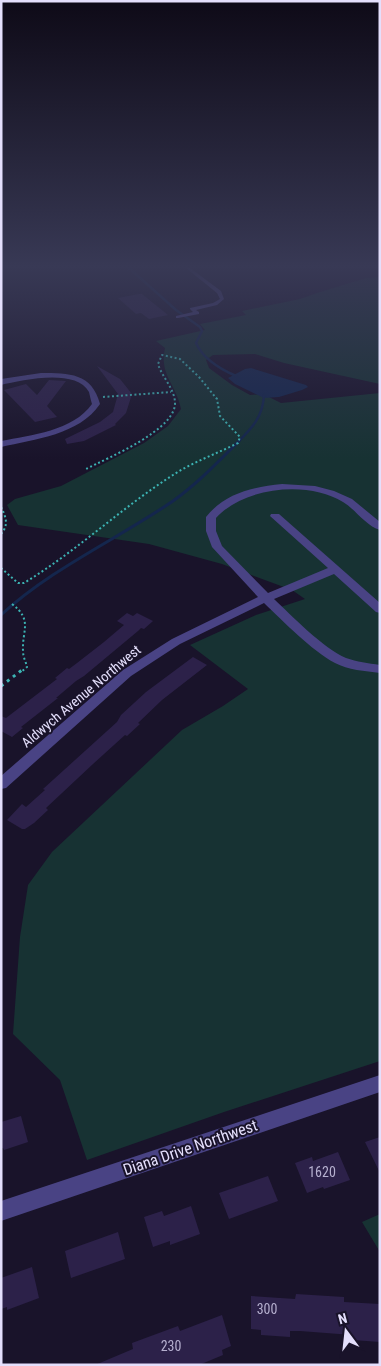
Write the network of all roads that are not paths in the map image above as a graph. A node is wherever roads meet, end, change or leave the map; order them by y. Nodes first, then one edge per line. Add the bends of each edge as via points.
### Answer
1 (1, 382) edge
2 (1, 444) edge
3 (275, 516) dead end
4 (380, 527) edge
5 (336, 570) junction
6 (266, 598) junction
7 (380, 609) edge
8 (380, 669) edge
9 (1, 784) edge
10 (380, 1083) edge
11 (1, 1211) edge

1 - 2 street via 41,374 64,376 82,382 96,397 94,409 69,426
3 - 5 street
4 - 6 street via 344,499 310,489 280,486 240,496 223,505 211,517 211,530 217,547
5 - 6 street, Aldwych Avenue Northwest
5 - 7 street
6 - 8 street via 339,660
6 - 9 street, Aldwych Avenue Northwest via 168,645 148,658
10 - 11 street, Diana Drive Northwest

